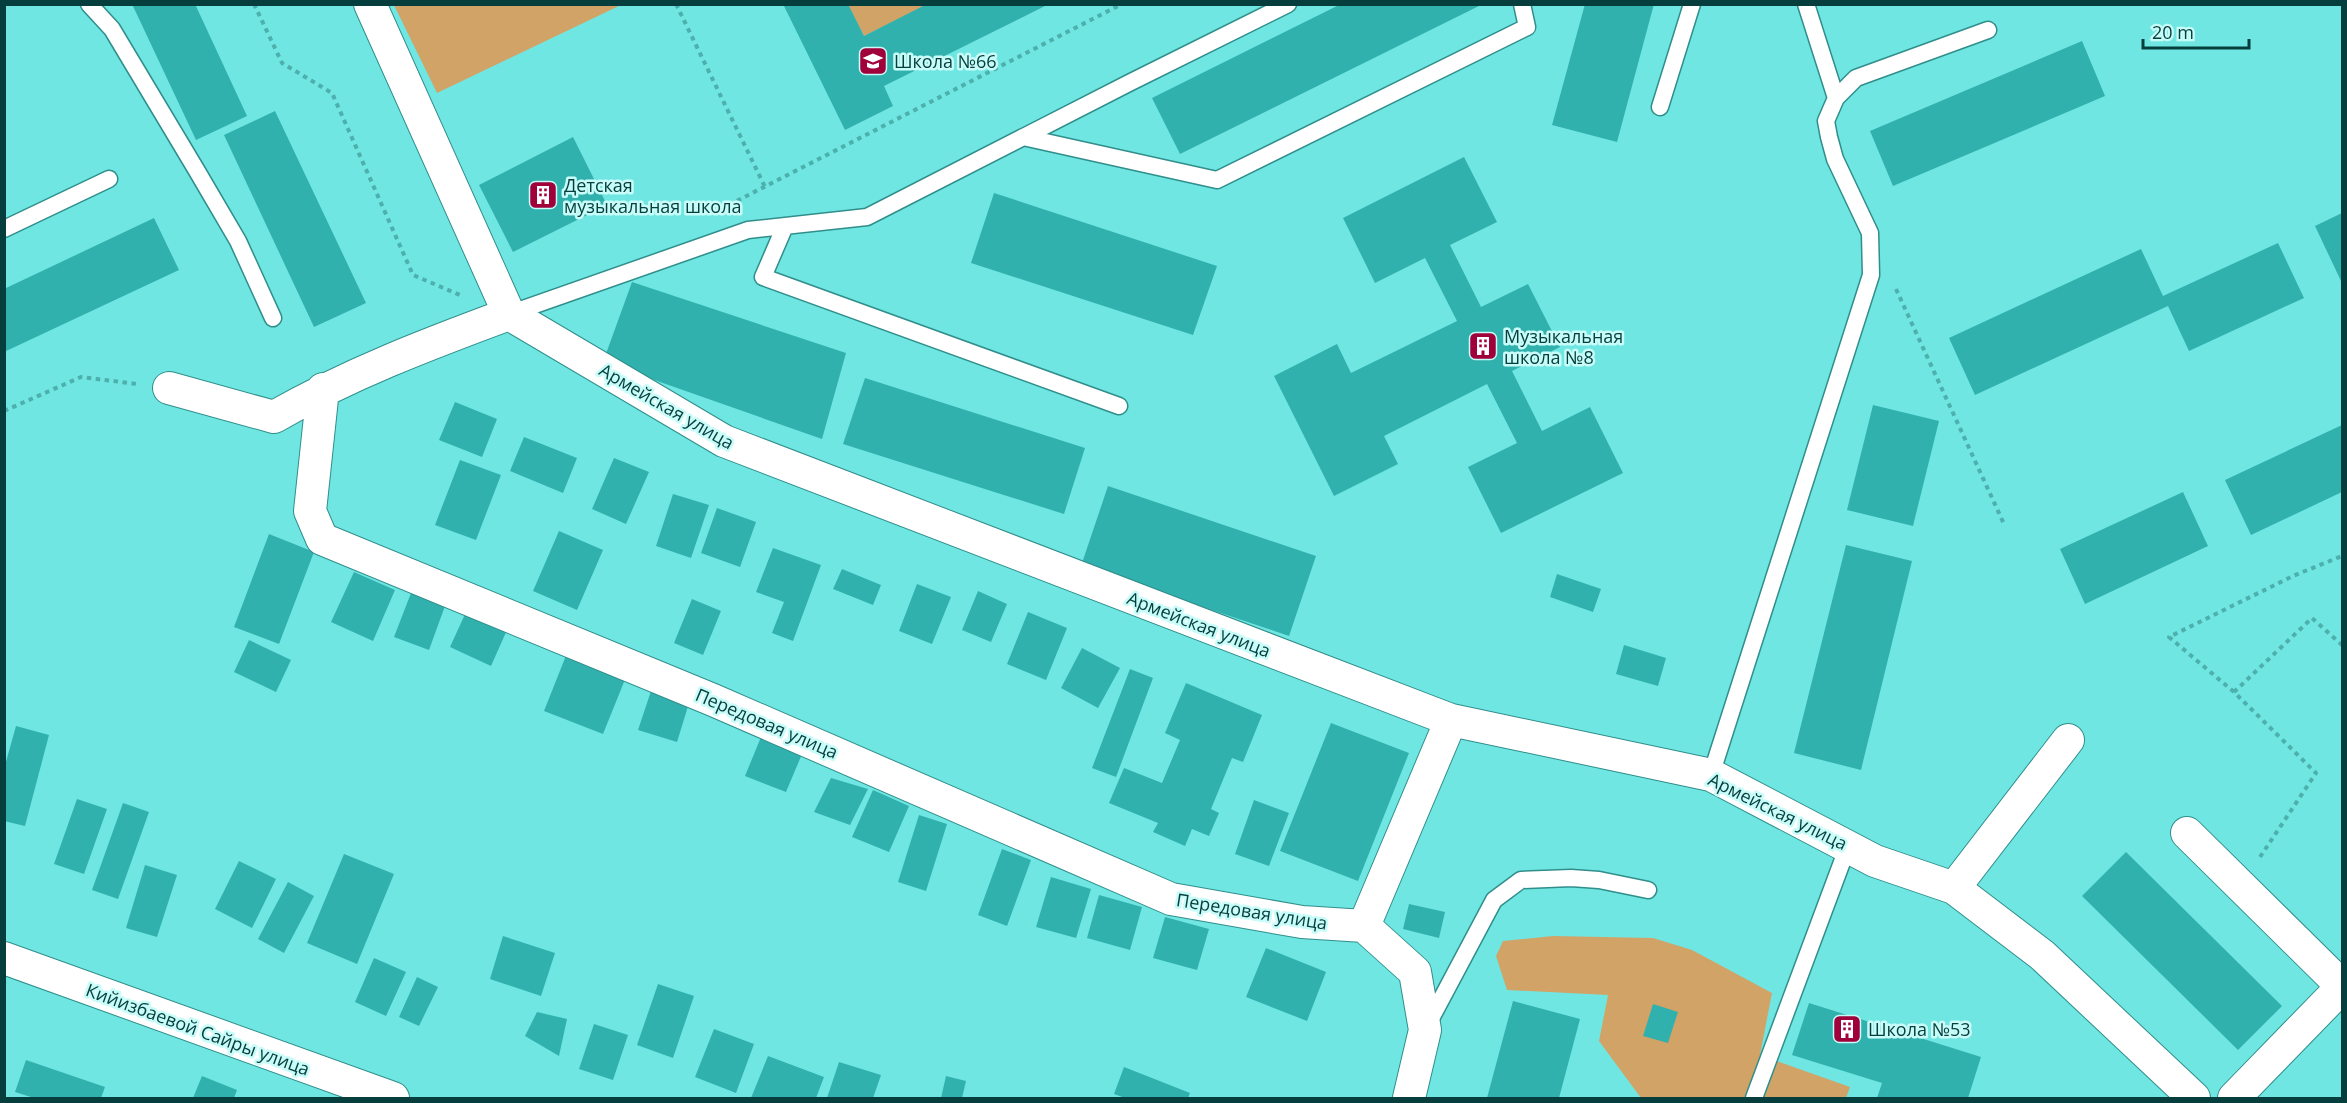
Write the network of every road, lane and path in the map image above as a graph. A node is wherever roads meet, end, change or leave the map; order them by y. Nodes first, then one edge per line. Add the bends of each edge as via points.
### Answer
1 (89, 4) edge
2 (254, 4) edge
3 (370, 4) edge
4 (676, 4) edge
5 (1122, 4) edge
6 (1288, 4) edge
7 (1522, 4) edge
8 (1692, 4) edge
9 (1806, 4) edge
10 (1988, 30) dead end
11 (1836, 98) junction
12 (1660, 107) dead end
13 (1023, 137) junction
14 (109, 179) dead end
15 (765, 187) junction
16 (712, 213) dead end
17 (785, 226) junction
18 (4, 229) edge
19 (1895, 287) dead end
20 (508, 314) junction
21 (273, 318) dead end
22 (169, 388) joint
23 (323, 389) junction
24 (1119, 406) dead end
25 (4, 411) edge
26 (2004, 524) dead end
27 (2343, 556) edge
28 (2343, 645) edge
29 (2234, 692) junction
30 (1451, 720) junction
31 (2068, 740) dead end
32 (1711, 775) junction
33 (2187, 833) dead end
34 (1848, 846) junction
35 (2242, 886) junction
36 (1953, 888) junction
37 (1648, 890) dead end
38 (1364, 926) junction
39 (4, 958) edge
40 (2343, 986) edge
41 (1425, 1030) junction
42 (378, 1096) edge
43 (1409, 1098) edge
44 (1754, 1098) edge
45 (2194, 1098) edge
46 (2234, 1098) edge

1 - 21 lane via 112,29 238,241
2 - 20 path via 282,63 332,93 412,275
3 - 20 street
4 - 15 path
5 - 15 path
6 - 13 lane
7 - 13 lane via 1527,27 1217,180
8 - 12 lane
9 - 11 lane
10 - 11 lane via 1856,78
11 - 32 lane via 1826,121 1829,138 1870,233 1871,275
13 - 17 lane via 867,217
14 - 18 lane
15 - 16 path
17 - 20 lane via 748,230
17 - 24 lane via 763,277
19 - 26 path
20 - 23 street
20 - 30 street, Армейская улица via 724,441
22 - 23 street via 274,417
22 - 25 path via 81,377
23 - 38 street, Передовая улица via 310,511 322,539 713,700 1171,899 1302,922
27 - 29 path via 2169,637
28 - 29 path via 2312,618
29 - 35 path via 2316,773
30 - 32 street, Армейская улица
30 - 38 street
31 - 36 street
32 - 34 street, Армейская улица
33 - 35 street
34 - 36 street, Армейская улица via 1875,861
34 - 44 lane
35 - 40 street
36 - 45 street, Армейская улица via 2042,955
37 - 41 lane via 1590,880 1521,880 1494,900
38 - 41 street via 1415,972
39 - 42 street, Кийизбаевой Сайры улица
40 - 46 street
41 - 43 street

